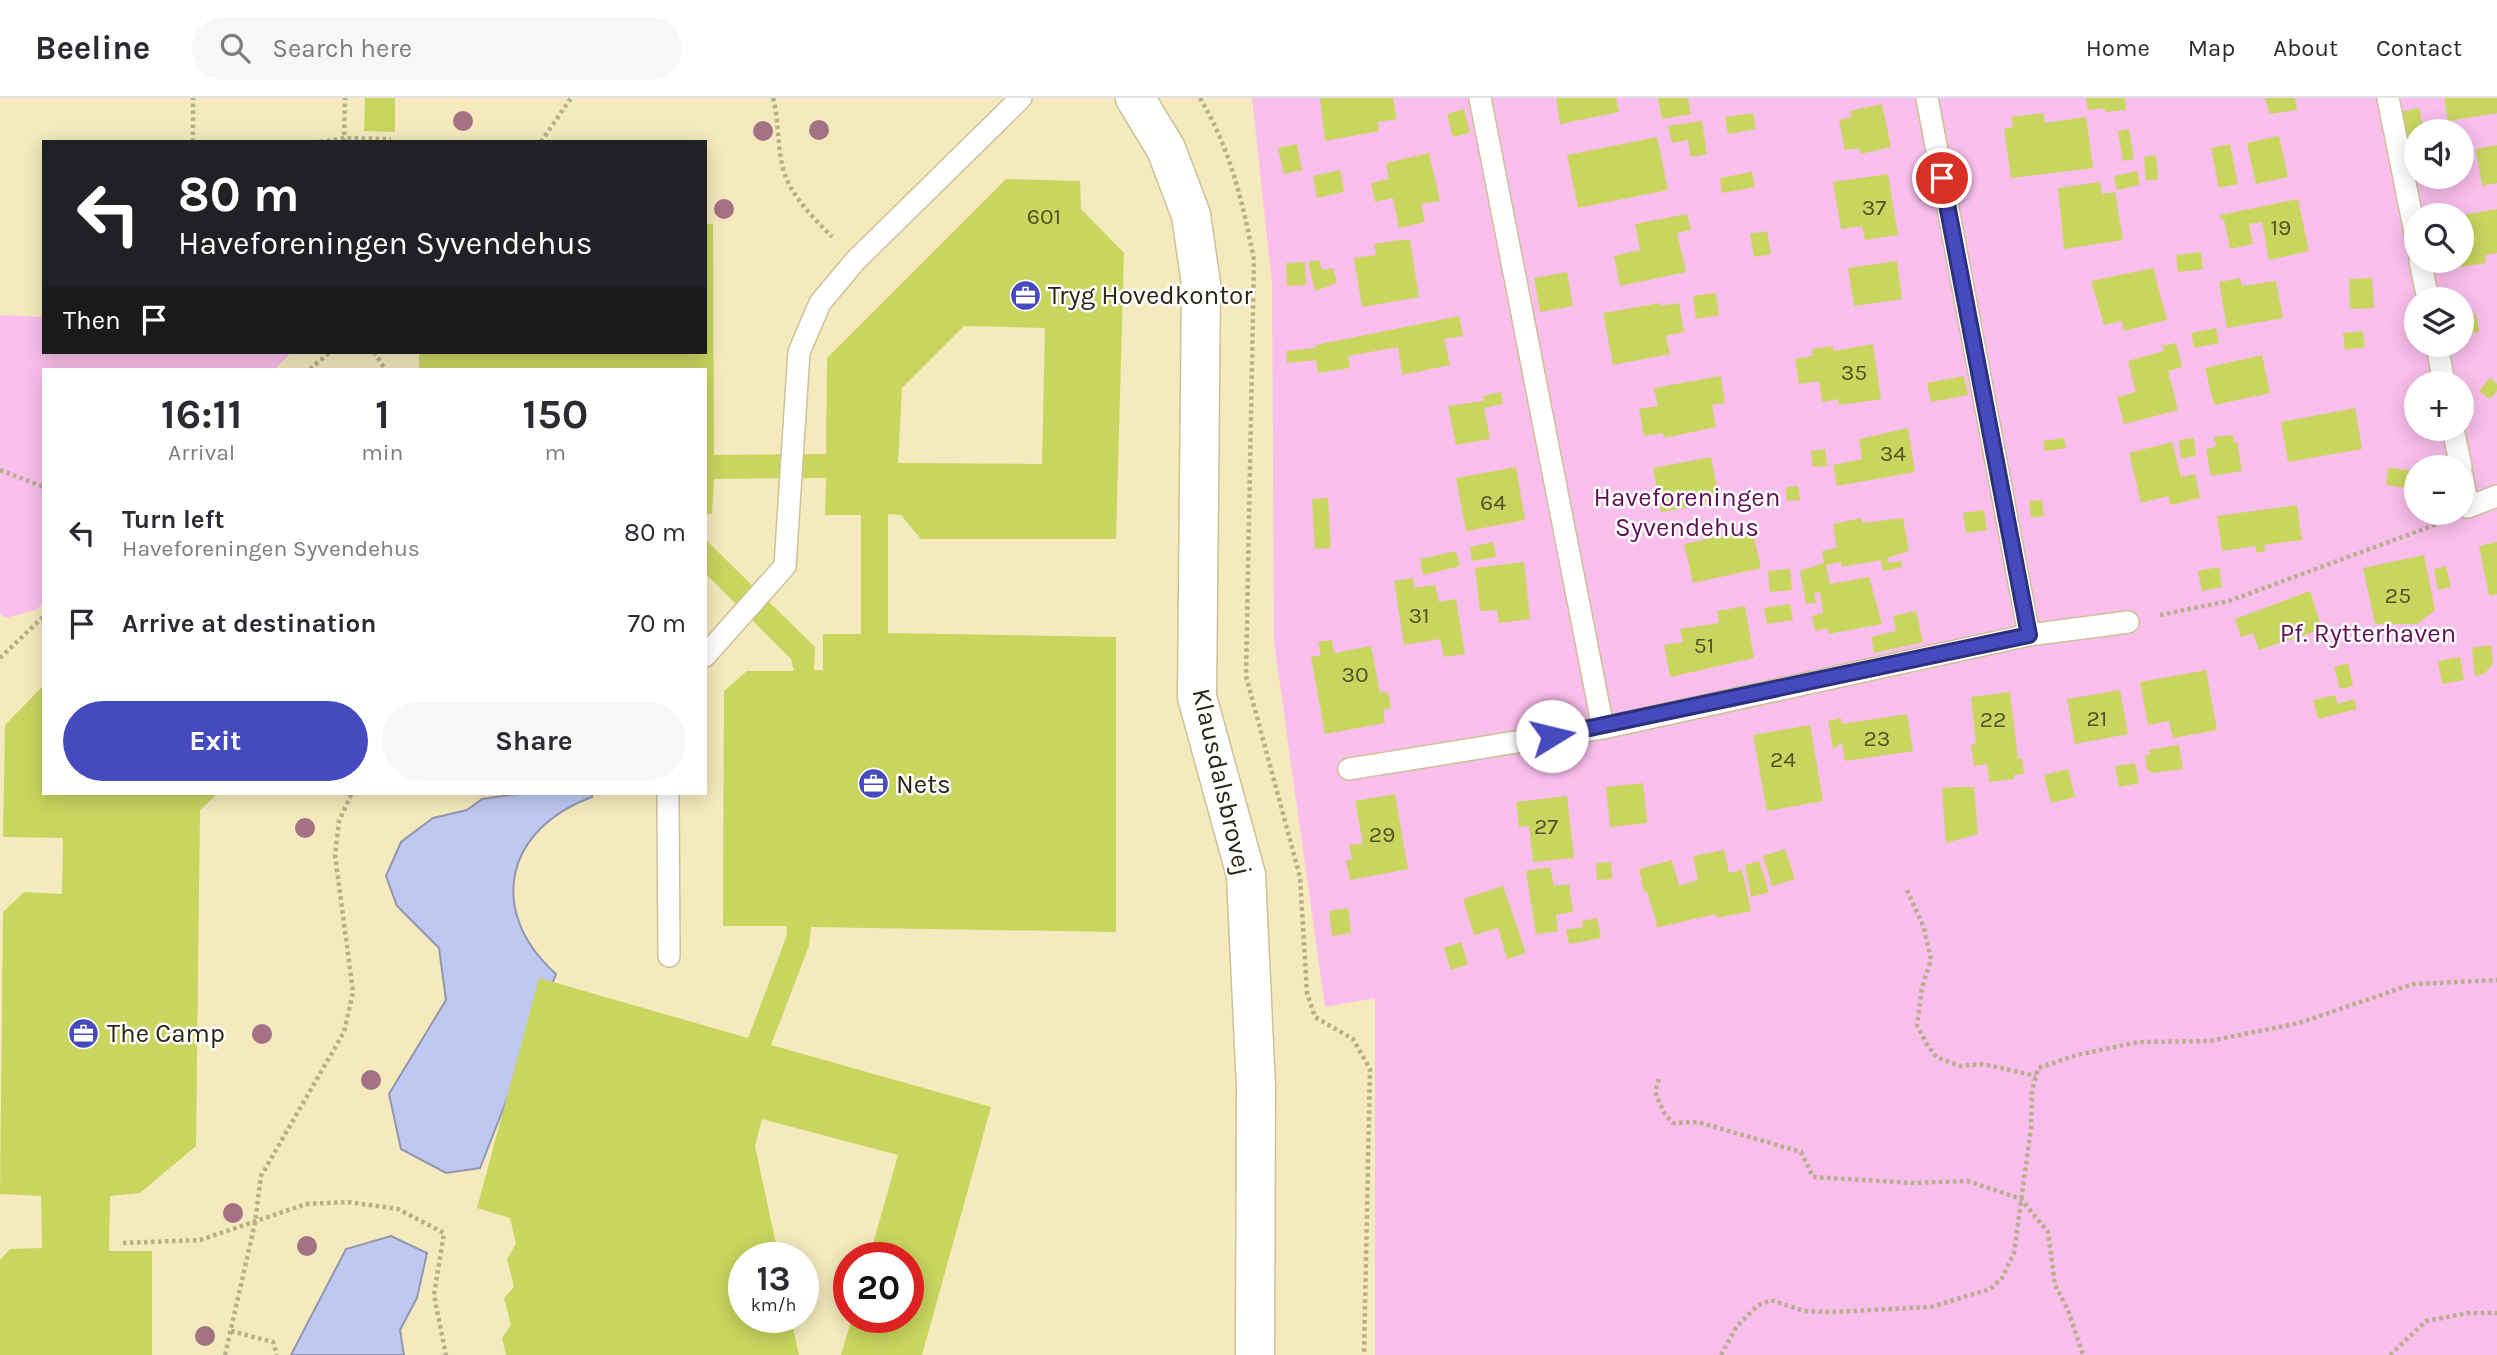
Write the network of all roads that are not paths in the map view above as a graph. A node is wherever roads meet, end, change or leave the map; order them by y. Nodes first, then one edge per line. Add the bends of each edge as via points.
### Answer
1 (1021, 98) edge
2 (1135, 98) edge
3 (1480, 98) edge
4 (1927, 98) edge
5 (2388, 98) edge
6 (2409, 203) edge
7 (2497, 496) edge
8 (2474, 505) edge
9 (2128, 622) road end
10 (2029, 635) junction
11 (707, 654) edge
12 (1602, 728) junction
13 (1349, 769) dead end
14 (668, 795) edge
15 (669, 956) dead end
16 (1255, 1355) edge

1 - 11 lane via 855,261 820,303 799,352 785,566
2 - 16 street, Klausdalsbrovej via 1166,149 1191,215 1201,284 1198,697 1246,875 1256,1087
3 - 12 lane
4 - 10 lane
5 - 6 lane
7 - 8 lane
9 - 10 lane
10 - 12 lane
12 - 13 lane
14 - 15 lane

